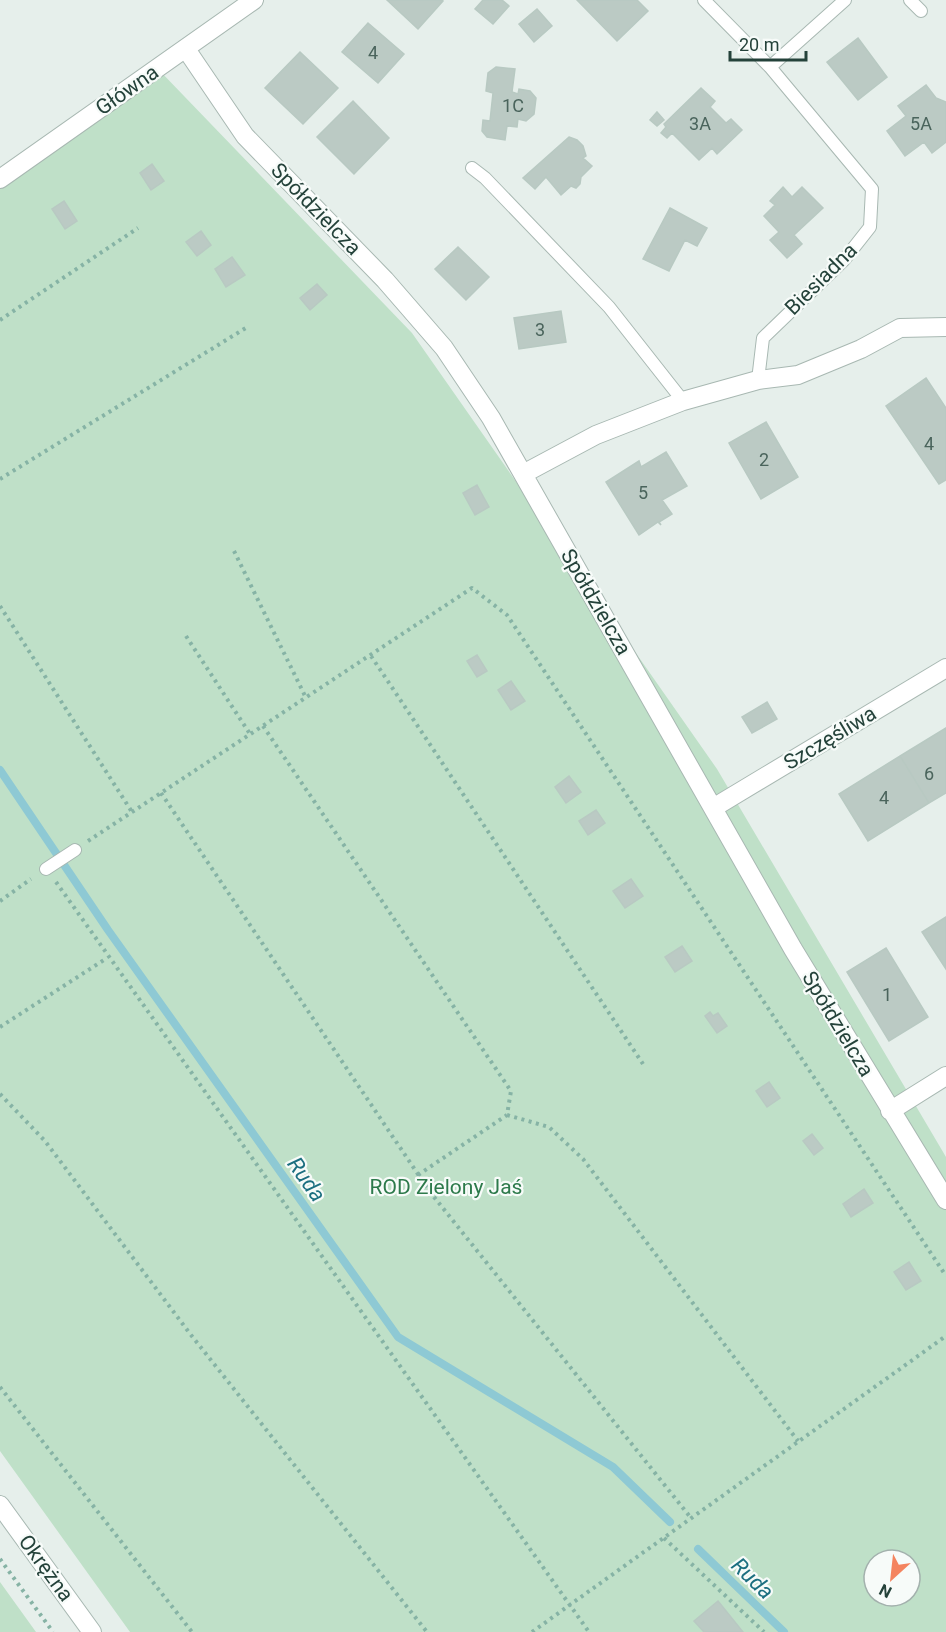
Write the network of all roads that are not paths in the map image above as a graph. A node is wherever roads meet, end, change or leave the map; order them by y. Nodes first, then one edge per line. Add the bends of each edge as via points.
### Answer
1 (254, 0) edge
2 (704, 0) edge
3 (844, 0) edge
4 (910, 0) edge
5 (921, 10) dead end
6 (186, 49) junction
7 (770, 67) junction
8 (472, 168) dead end
9 (0, 179) edge
10 (946, 327) edge
11 (759, 380) junction
12 (683, 401) junction
13 (523, 474) junction
14 (946, 669) edge
15 (713, 808) junction
16 (75, 850) road end
17 (46, 869) road end
18 (946, 1076) edge
19 (890, 1111) junction
20 (946, 1200) edge
21 (0, 1505) edge
22 (92, 1632) edge

1 - 6 street, Główna
2 - 7 lane, Biesiadna
3 - 7 lane
4 - 5 lane
6 - 9 street, Główna
6 - 13 street, Spółdzielcza via 245,136 385,280 444,348
7 - 11 lane, Biesiadna via 872,189 870,227 844,260 763,338
8 - 12 lane via 609,307
10 - 11 street via 900,328 798,375
11 - 12 street
12 - 13 street via 596,435
13 - 15 street, Spółdzielcza
14 - 15 street, Szczęśliwa
15 - 19 street, Spółdzielcza
16 - 17 lane
18 - 19 street
19 - 20 street, Spółdzielcza
21 - 22 street, Okrężna

